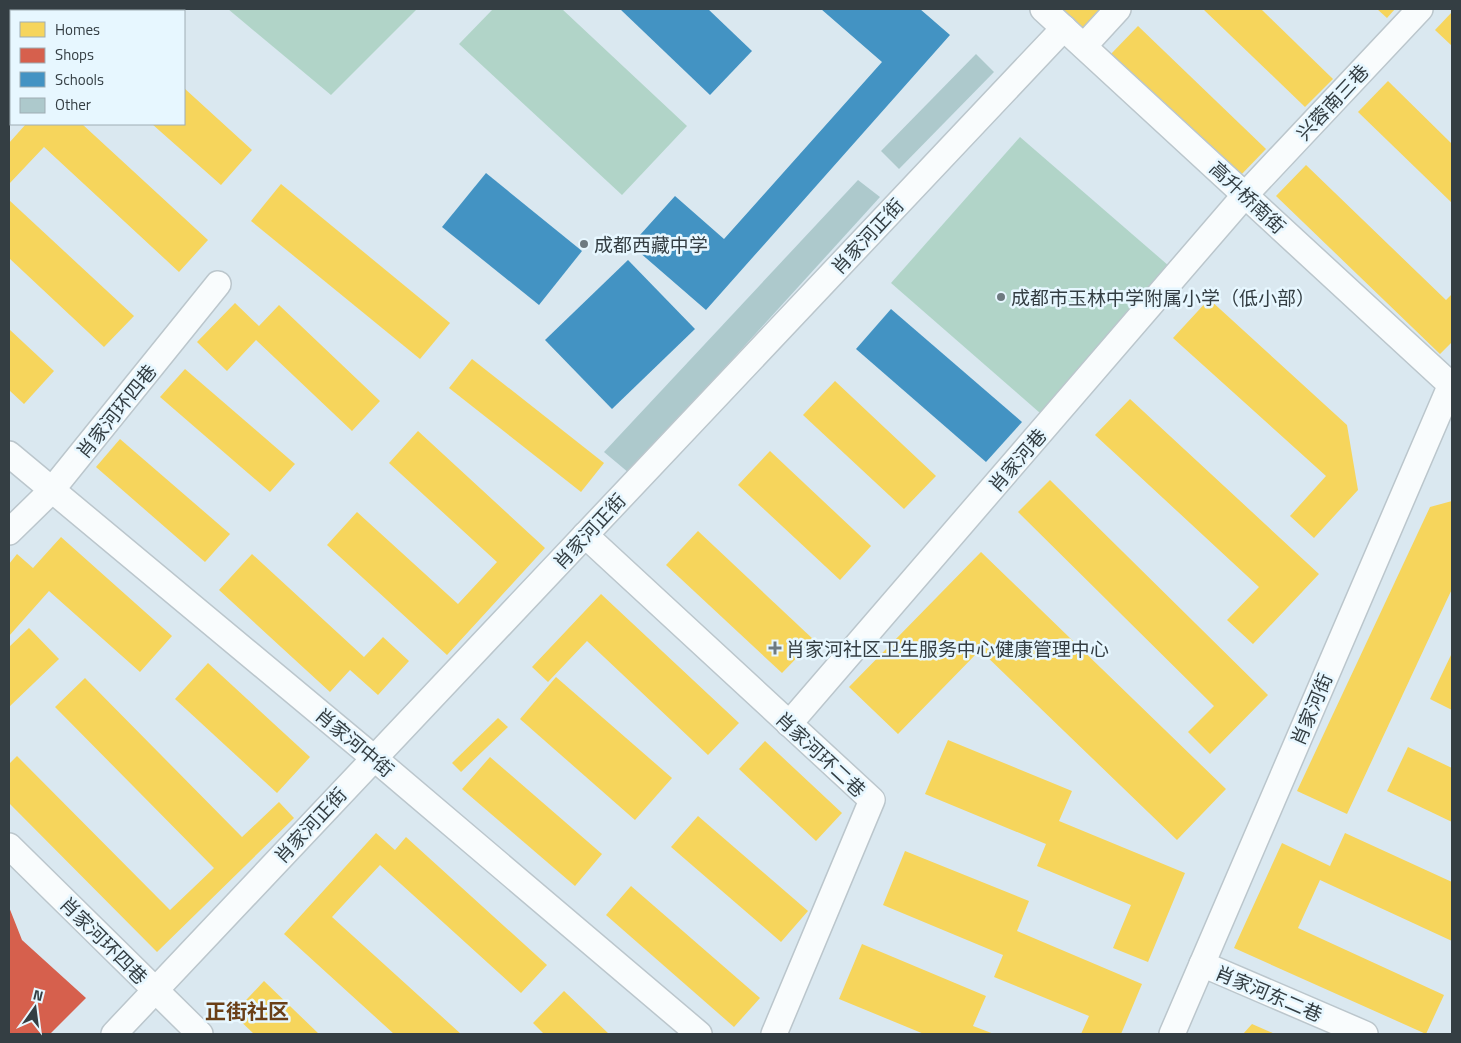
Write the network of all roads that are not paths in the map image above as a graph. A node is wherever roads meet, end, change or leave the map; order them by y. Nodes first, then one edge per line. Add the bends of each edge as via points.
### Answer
1 (1043, 9) edge
2 (1118, 9) edge
3 (1420, 9) edge
4 (1064, 28) junction
5 (1084, 46) junction
6 (1245, 195) junction
7 (218, 284) dead end
8 (1452, 384) edge
9 (9, 454) edge
10 (51, 490) junction
11 (9, 532) edge
12 (584, 535) junction
13 (789, 724) junction
14 (374, 758) junction
15 (9, 846) edge
16 (1202, 964) junction
17 (155, 990) junction
18 (114, 1034) edge
19 (200, 1034) edge
20 (699, 1034) edge
21 (774, 1034) edge
22 (1172, 1034) edge
23 (1365, 1034) edge

1 - 4 street, 高升桥南街
2 - 5 street
3 - 6 street, 兴蓉南三巷
4 - 5 street, 高升桥南街
4 - 12 street, 肖家河正街
5 - 6 street, 高升桥南街
6 - 8 street, 高升桥南街
6 - 13 street, 肖家河巷
7 - 10 street, 肖家河环四巷
8 - 16 street, 肖家河街
9 - 10 street, 肖家河中街
10 - 11 street, 肖家河环四巷
10 - 14 street, 肖家河中街
12 - 13 street, 肖家河环二巷
12 - 14 street, 肖家河正街
13 - 21 street, 肖家河环二巷 via 872,800
14 - 17 street, 肖家河正街
14 - 20 street, 肖家河中街
15 - 17 street, 肖家河环四巷
16 - 22 street, 肖家河街
16 - 23 street, 肖家河东二巷
17 - 18 street, 肖家河正街
17 - 19 street, 肖家河环四巷

